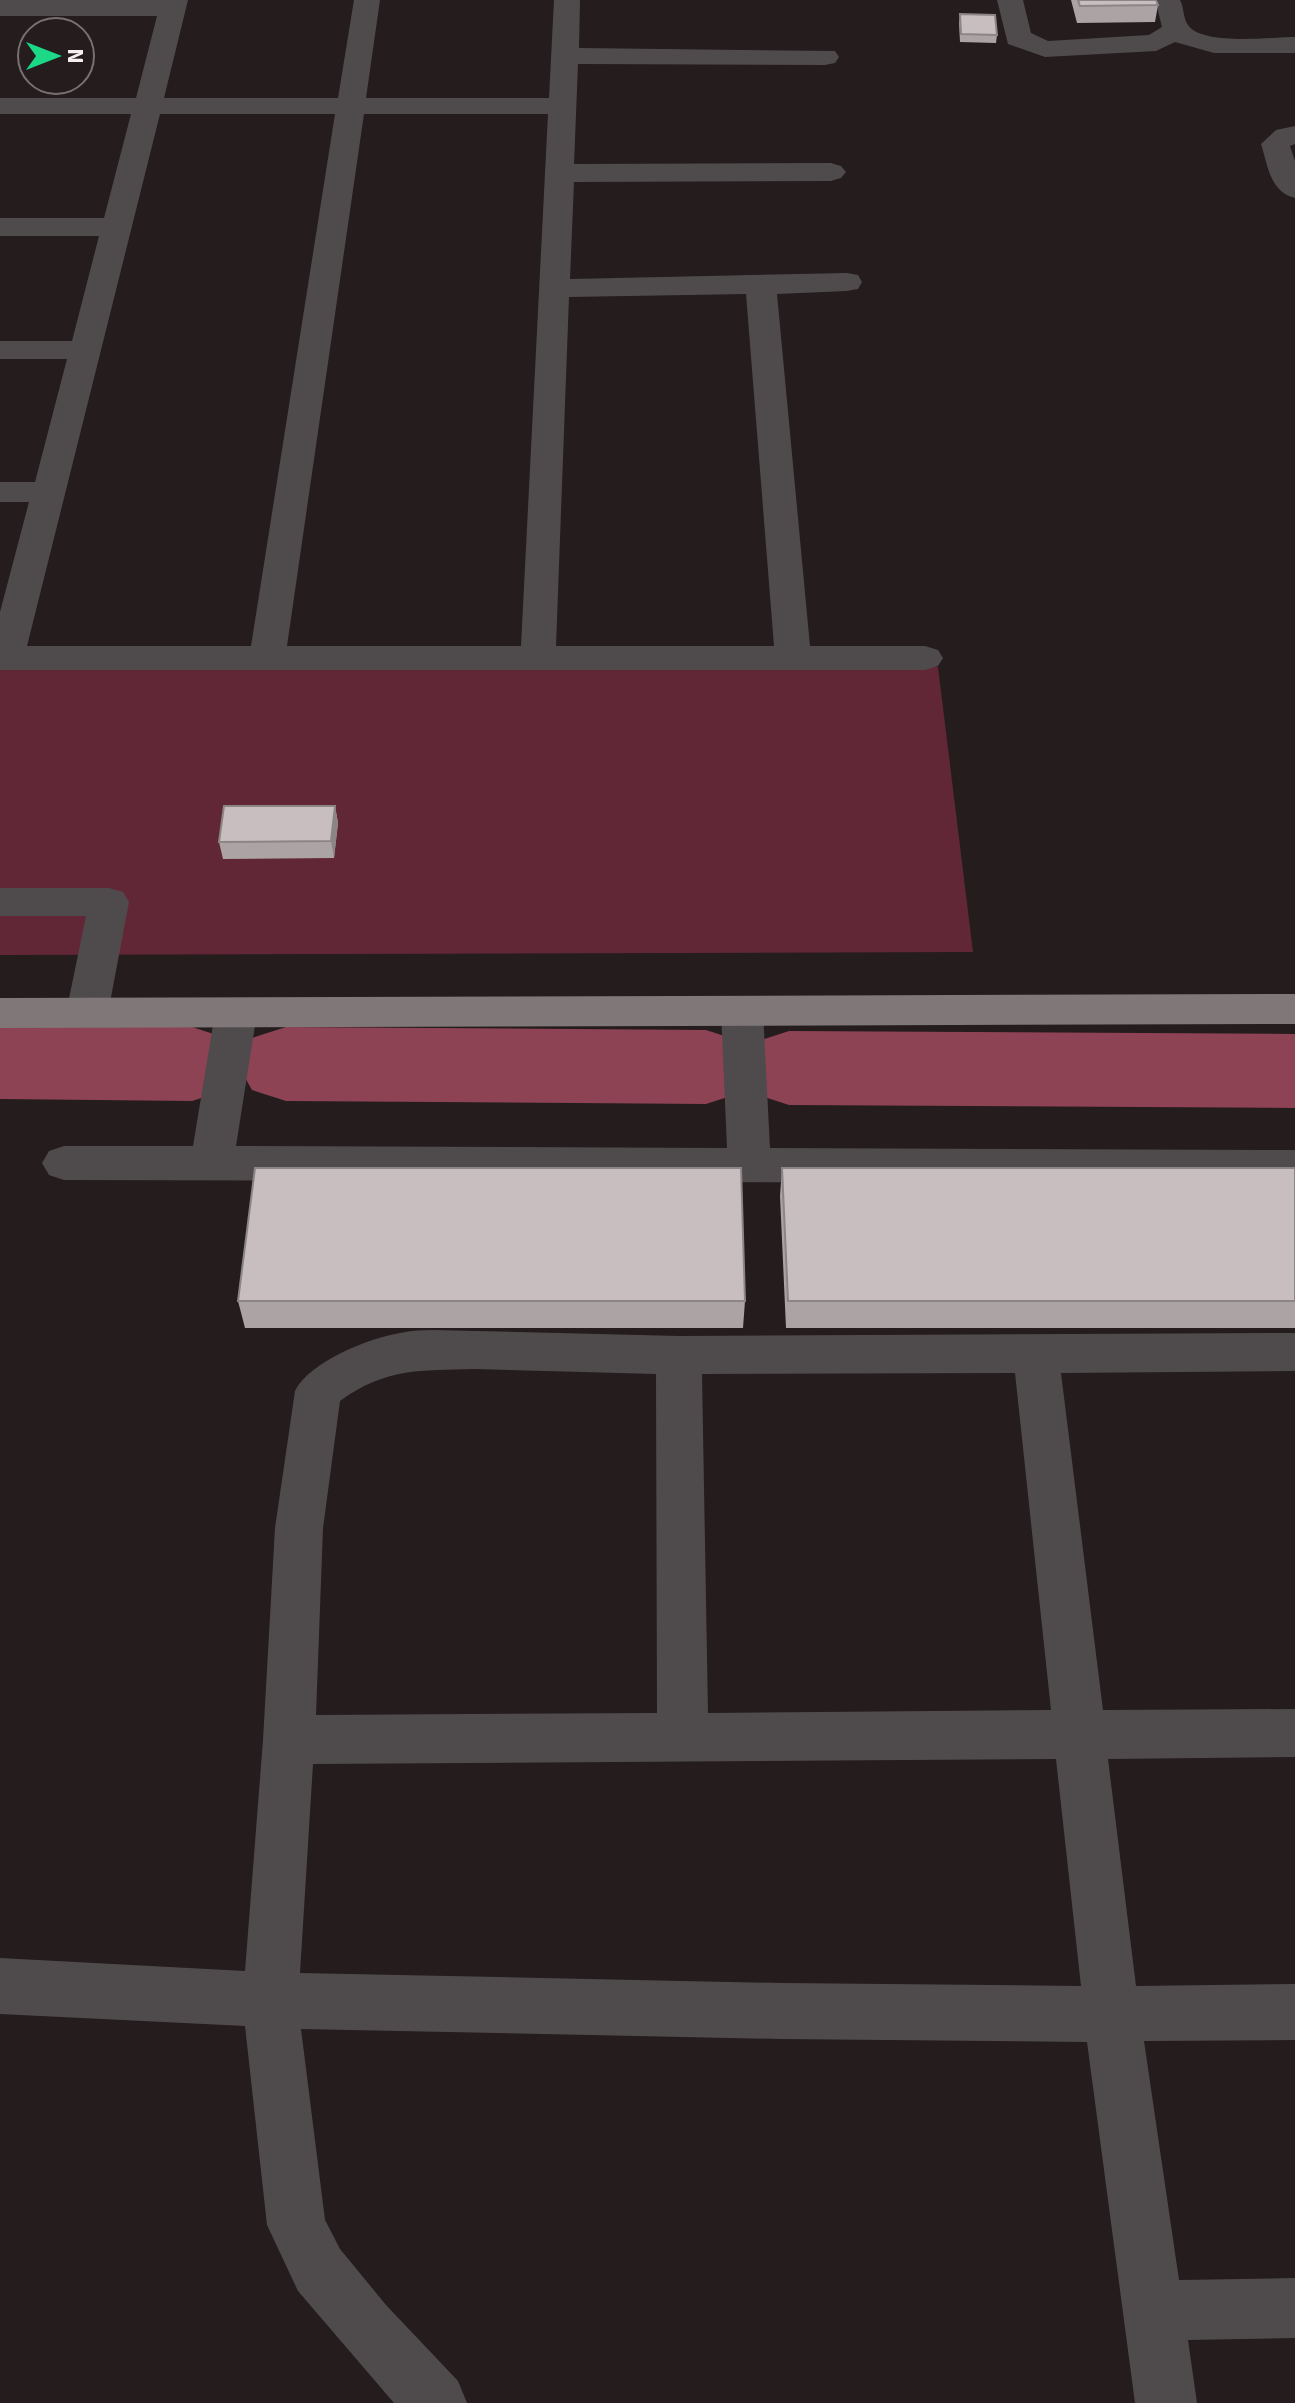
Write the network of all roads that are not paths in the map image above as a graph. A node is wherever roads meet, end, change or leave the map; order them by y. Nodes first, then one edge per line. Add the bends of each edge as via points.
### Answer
1 (367, 0) edge
2 (567, 0) edge
3 (1010, 0) edge
4 (1168, 0) edge
5 (174, 4) edge
6 (0, 8) edge
7 (1176, 29) junction
8 (1295, 45) edge
9 (565, 56) junction
10 (825, 57) dead end
11 (0, 106) edge
12 (148, 106) junction
13 (351, 106) junction
14 (562, 106) junction
15 (1295, 135) edge
16 (831, 172) dead end
17 (559, 173) junction
18 (1295, 189) edge
19 (0, 227) edge
20 (117, 227) junction
21 (847, 282) dead end
22 (761, 285) junction
23 (554, 288) junction
24 (0, 350) edge
25 (86, 350) junction
26 (0, 492) edge
27 (49, 492) junction
28 (3, 658) edge
29 (267, 658) junction
30 (538, 658) junction
31 (793, 658) junction
32 (925, 658) dead end
33 (0, 902) edge
34 (1295, 1009) edge
35 (742, 1011) junction
36 (0, 1013) edge
37 (87, 1013) junction
38 (236, 1013) junction
39 (64, 1163) dead end
40 (212, 1164) junction
41 (749, 1165) junction
42 (1295, 1167) edge
43 (1295, 1352) edge
44 (679, 1355) junction
45 (1036, 1355) junction
46 (1295, 1733) edge
47 (1079, 1735) junction
48 (683, 1736) junction
49 (289, 1740) junction
50 (0, 1986) edge
51 (270, 2000) junction
52 (1295, 2012) edge
53 (1112, 2016) junction
54 (1295, 2308) edge
55 (1152, 2311) junction
56 (436, 2403) edge
57 (1166, 2403) edge

1 - 13 street
2 - 9 street
3 - 7 street via 1018,38 1045,49 1156,43
4 - 7 street
5 - 6 street
5 - 12 street
7 - 8 street via 1193,40 1223,46
9 - 10 street
9 - 14 street
11 - 12 street
12 - 13 street
12 - 20 street
13 - 14 street
13 - 29 street
14 - 17 street
15 - 18 street via 1275,144
16 - 17 street
17 - 23 street
19 - 20 street
20 - 25 street
21 - 22 street
22 - 23 street
22 - 31 street
23 - 30 street
24 - 25 street
25 - 27 street
26 - 27 street
27 - 28 street
28 - 29 street
29 - 30 street
30 - 31 street
31 - 32 street
33 - 37 street via 109,902
34 - 35 main road
35 - 38 main road
35 - 41 street
36 - 37 main road
37 - 38 main road
38 - 40 street
39 - 40 street
40 - 41 street
41 - 42 street
43 - 45 street
44 - 45 street
44 - 48 street
44 - 49 street via 400,1352 345,1372 318,1391 299,1528
45 - 47 street
46 - 47 street
47 - 48 street
47 - 53 street
48 - 49 street
49 - 51 street
50 - 51 street
51 - 53 street
51 - 56 street via 296,2225 319,2270
52 - 53 street
53 - 55 street
54 - 55 street
55 - 57 street

